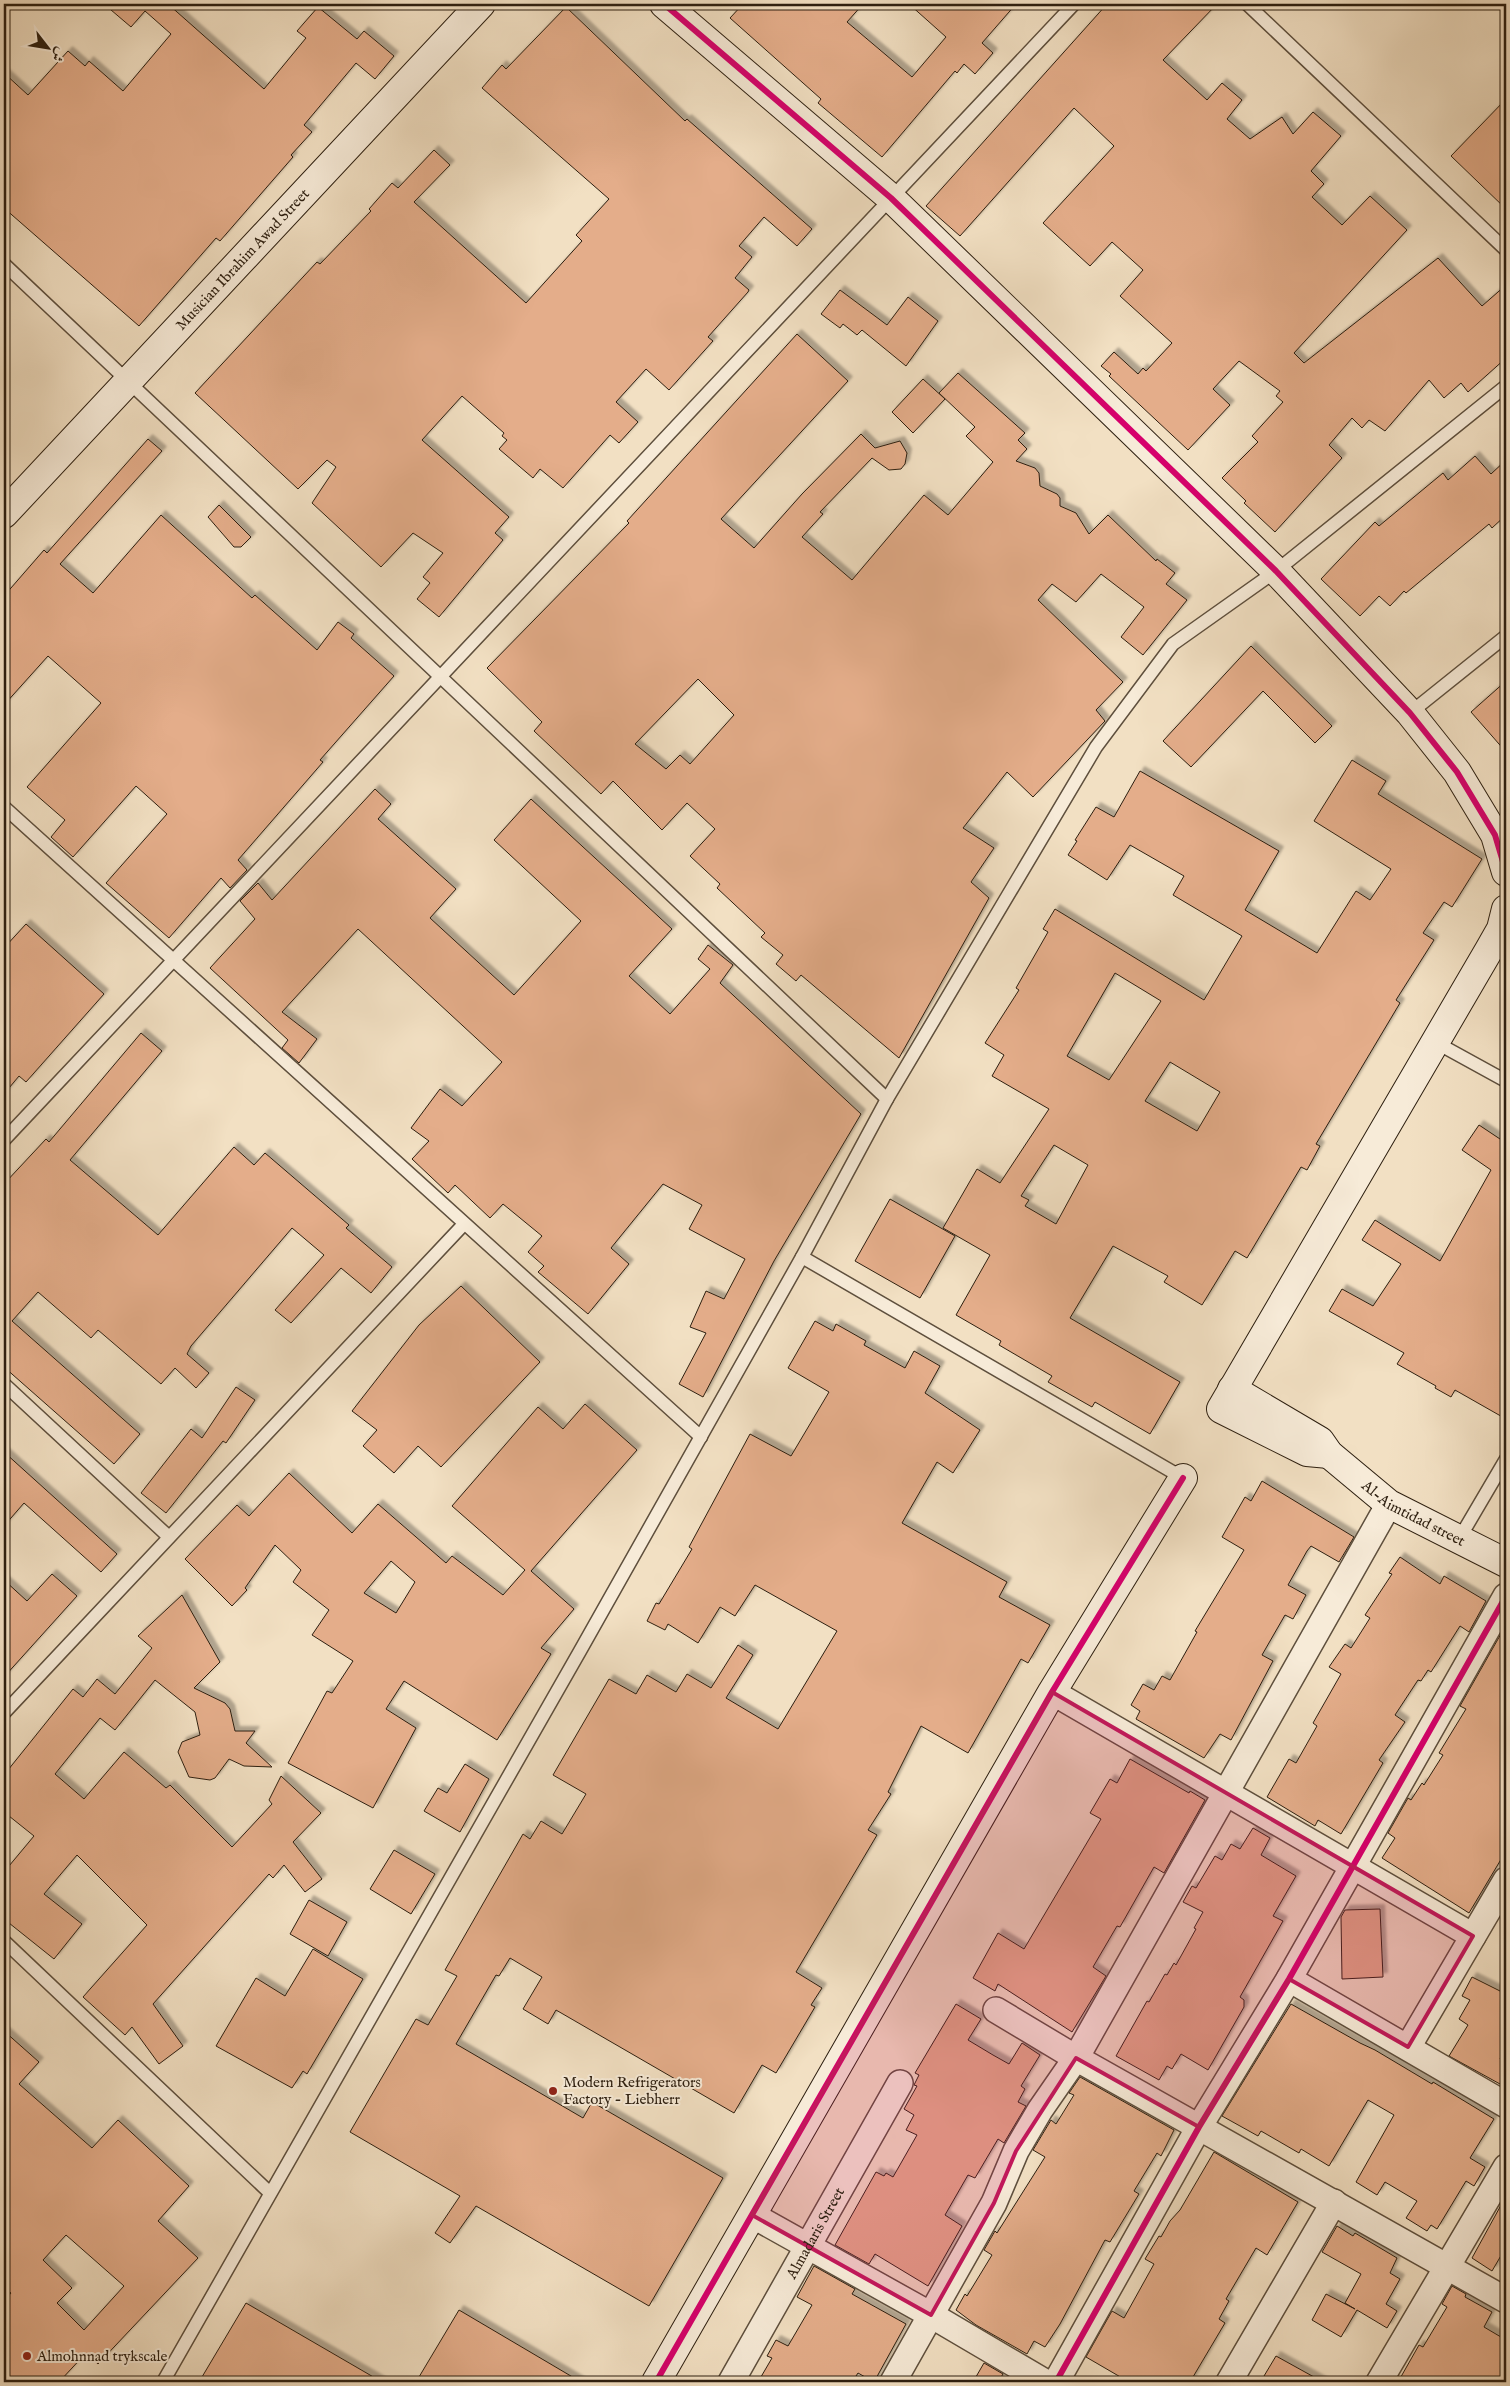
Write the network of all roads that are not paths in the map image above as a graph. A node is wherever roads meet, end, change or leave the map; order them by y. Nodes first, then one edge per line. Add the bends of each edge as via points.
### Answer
1 (481, 4) edge
2 (664, 4) edge
3 (1074, 4) edge
4 (1247, 4) edge
5 (891, 198) junction
6 (1506, 250) edge
7 (4, 264) edge
8 (128, 381) junction
9 (1506, 386) edge
10 (4, 514) edge
11 (1276, 571) junction
12 (1506, 636) edge
13 (440, 676) junction
14 (1410, 714) junction
15 (4, 807) edge
16 (1506, 872) edge
17 (1506, 908) edge
18 (172, 961) junction
19 (1435, 1042) junction
20 (1506, 1082) edge
21 (888, 1099) junction
22 (4, 1140) edge
23 (464, 1224) junction
24 (802, 1257) junction
25 (4, 1384) edge
26 (701, 1437) junction
27 (1506, 1459) edge
28 (1183, 1478) joint
29 (1389, 1504) junction
30 (169, 1537) junction
31 (1459, 1539) junction
32 (1506, 1562) edge
33 (1506, 1596) edge
34 (1052, 1692) junction
35 (4, 1713) edge
36 (1227, 1792) junction
37 (1352, 1864) junction
38 (1506, 1880) edge
39 (1473, 1936) junction
40 (4, 1941) edge
41 (1289, 1979) junction
42 (996, 2010) dead end
43 (1408, 2047) junction
44 (1076, 2058) junction
45 (900, 2083) dead end
46 (1506, 2105) edge
47 (1199, 2126) junction
48 (1506, 2167) edge
49 (270, 2193) junction
50 (1334, 2202) junction
51 (752, 2215) junction
52 (806, 2246) junction
53 (1448, 2268) junction
54 (1506, 2300) edge
55 (931, 2315) junction
56 (163, 2382) edge
57 (656, 2382) edge
58 (732, 2382) edge
59 (893, 2382) edge
60 (1045, 2382) edge
61 (1056, 2382) edge
62 (1229, 2382) edge
63 (1379, 2382) edge

1 - 8 street, Musician Ibrahim Awad Street
2 - 5 street
3 - 5 lane
4 - 6 lane
5 - 11 street
5 - 13 lane
7 - 8 lane
8 - 10 street, Musician Ibrahim Awad Street
8 - 13 lane
9 - 11 lane
11 - 14 street
11 - 21 lane via 1173,644 1096,747
12 - 14 lane
13 - 18 lane
13 - 21 lane
14 - 16 street via 1481,808 1495,835
15 - 18 lane
17 - 19 street via 1500,929
18 - 22 lane
18 - 23 lane
19 - 20 lane
19 - 29 street, Al-Aimtidad street via 1227,1399 1308,1452 1329,1454
21 - 24 lane
23 - 26 lane
23 - 30 lane
24 - 26 lane
24 - 28 lane
25 - 30 lane
26 - 49 lane
27 - 31 lane
28 - 34 street
29 - 31 street, Al-Aimtidad street
29 - 36 street
30 - 35 lane
31 - 32 street, Al-Aimtidad street
33 - 37 street
34 - 36 street
34 - 51 street
36 - 37 street
36 - 44 street
37 - 39 street
37 - 41 street
38 - 39 street
39 - 43 street
40 - 49 lane
41 - 43 street
41 - 47 street
42 - 44 street
43 - 46 street
44 - 47 street
44 - 55 street via 1016,2150 994,2203
45 - 52 street, Almadaris Street
47 - 50 street
47 - 61 street
48 - 53 street
49 - 56 lane
50 - 53 street
50 - 62 street
51 - 52 street
51 - 57 street
52 - 55 street
52 - 58 street, Almadaris Street
53 - 54 street
53 - 63 street
55 - 59 street
55 - 60 street

